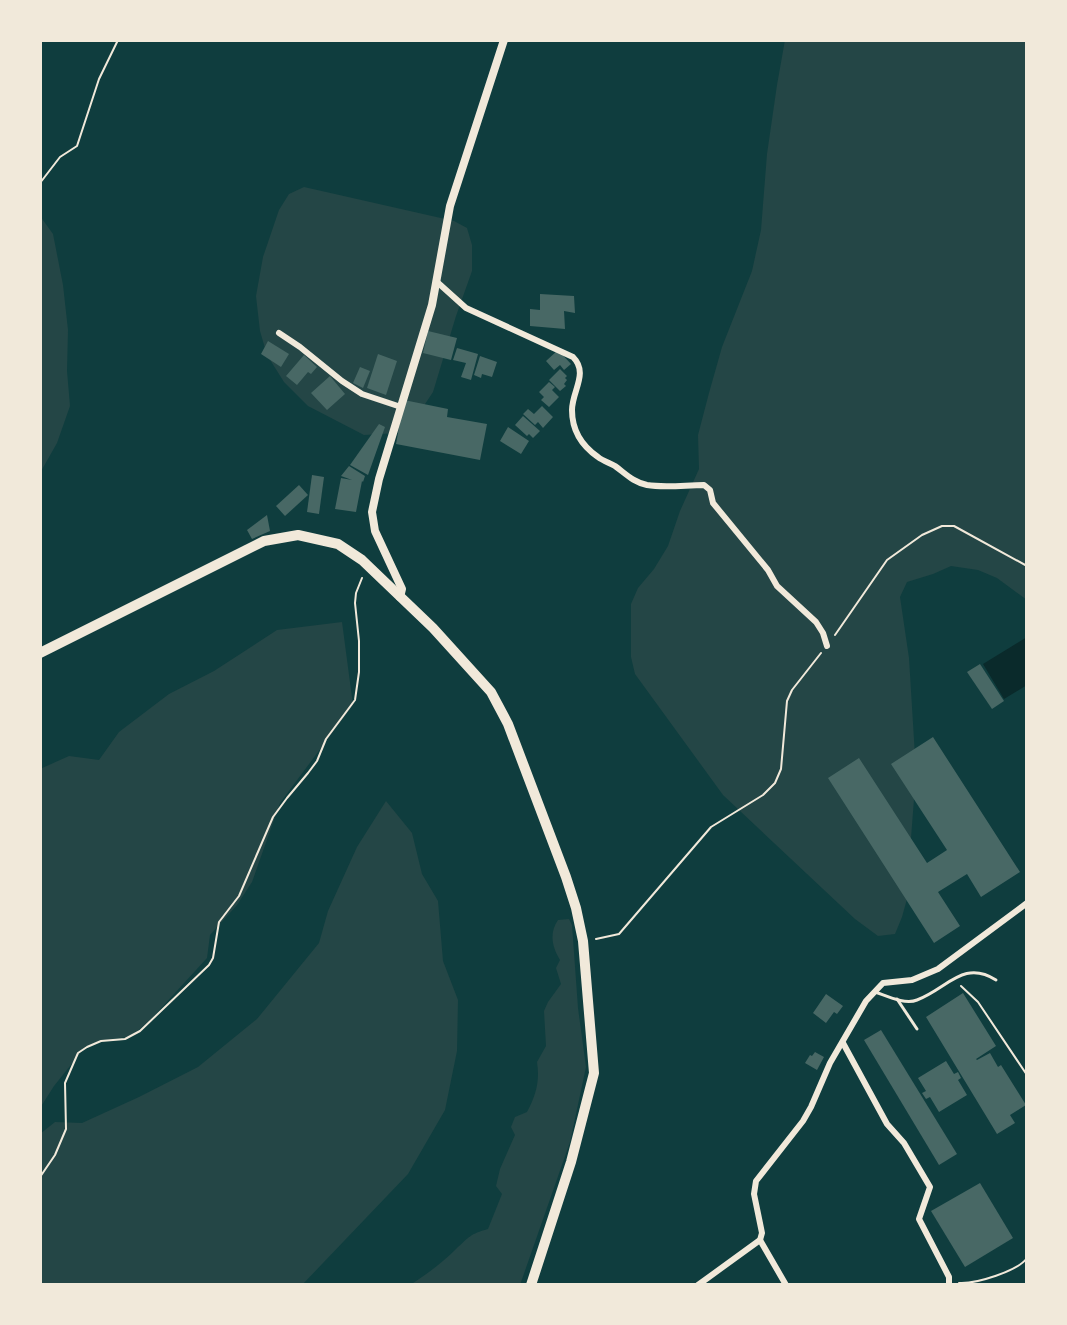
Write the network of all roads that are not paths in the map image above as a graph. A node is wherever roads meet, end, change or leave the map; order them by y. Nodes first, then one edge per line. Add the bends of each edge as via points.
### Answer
1 (504, 40) edge
2 (436, 281) junction
3 (279, 333) dead end
4 (401, 407) junction
5 (400, 597) junction
6 (827, 646) road end
7 (40, 653) edge
8 (1027, 903) edge
9 (996, 980) dead end
10 (874, 992) junction
11 (897, 999) junction
12 (917, 1029) dead end
13 (843, 1043) junction
14 (760, 1240) junction
15 (949, 1284) edge
16 (531, 1285) edge
17 (698, 1285) edge
18 (786, 1285) edge

1 - 2 street via 450,206
2 - 4 street
2 - 6 street via 466,308 573,357 581,372 571,406 576,434 596,456 635,482 704,485 710,490 713,503 777,586 816,622
3 - 4 street via 362,394
4 - 5 street via 372,512 375,531 402,589
5 - 7 highway via 338,544 298,535 264,541
5 - 16 highway via 491,692 566,877 583,941 594,1073
8 - 10 street via 938,969 912,980 883,983
9 - 11 lane via 983,971 970,972 915,1001
10 - 11 lane
10 - 13 street
11 - 12 lane
13 - 14 street via 803,1121 756,1181
13 - 15 street via 887,1124 930,1187 919,1219
14 - 17 street
14 - 18 street

